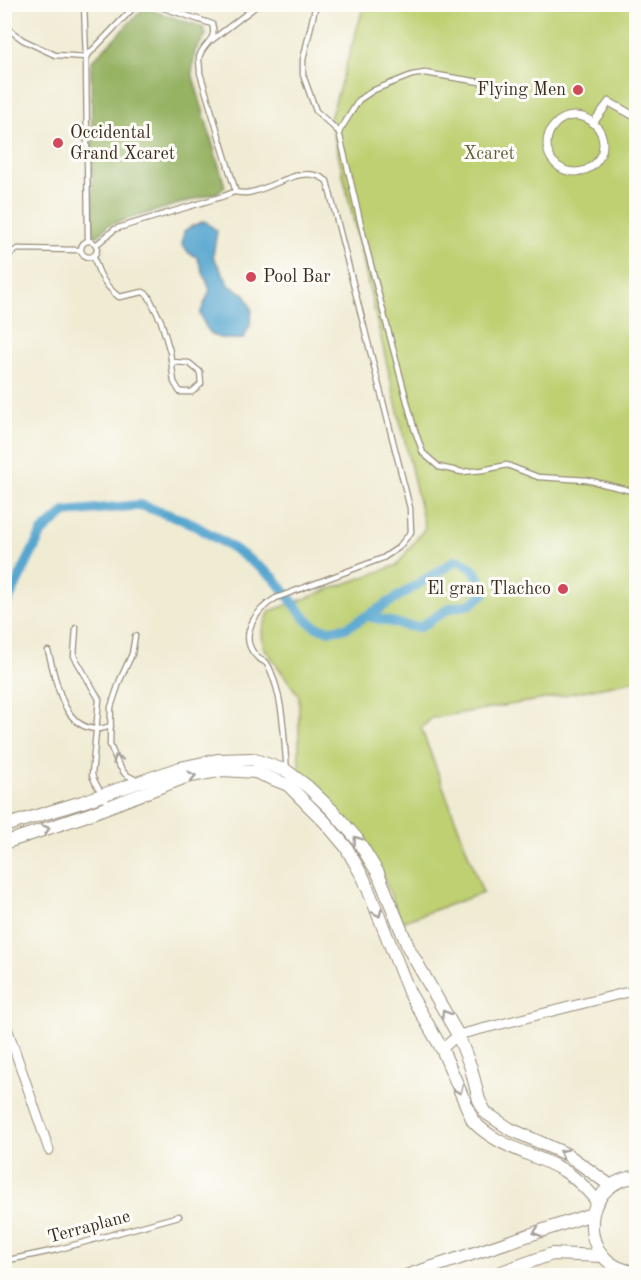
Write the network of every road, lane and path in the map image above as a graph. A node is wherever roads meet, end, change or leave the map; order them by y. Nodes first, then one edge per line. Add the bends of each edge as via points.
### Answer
1 (84, 4) edge
2 (137, 4) edge
3 (152, 4) edge
4 (259, 4) edge
5 (316, 4) edge
6 (4, 26) edge
7 (212, 40) junction
8 (86, 57) junction
9 (480, 82) dead end
10 (636, 117) edge
11 (593, 123) junction
12 (339, 132) junction
13 (234, 192) junction
14 (88, 241) junction
15 (96, 245) junction
16 (80, 250) junction
17 (94, 256) junction
18 (4, 257) edge
19 (172, 362) junction
20 (636, 492) edge
21 (76, 628) dead end
22 (135, 636) dead end
23 (48, 651) dead end
24 (111, 726) junction
25 (96, 729) junction
26 (287, 771) junction
27 (140, 782) junction
28 (288, 785) junction
29 (107, 800) junction
30 (4, 826) edge
31 (4, 843) edge
32 (4, 895) edge
33 (4, 915) edge
34 (636, 990) edge
35 (4, 1019) edge
36 (458, 1035) junction
37 (442, 1049) junction
38 (49, 1150) dead end
39 (636, 1177) edge
40 (611, 1186) junction
41 (597, 1201) junction
42 (592, 1214) junction
43 (179, 1216) dead end
44 (603, 1256) junction
45 (4, 1261) edge
46 (636, 1272) edge
47 (406, 1275) edge
48 (490, 1275) edge

1 - 8 lane
2 - 8 lane
3 - 7 lane via 212,24
4 - 7 lane
5 - 12 lane via 303,75 316,111
6 - 8 lane via 22,40 55,55
7 - 13 lane via 199,57 200,73
8 - 14 lane
9 - 12 lane via 425,73 412,75 358,100
10 - 11 street via 609,102
11 - 11 street via 578,116 557,122 547,141 553,162 572,172 593,166 603,147 602,135
12 - 20 lane via 423,453 439,467 462,472 507,465 538,477 587,480
13 - 15 lane via 115,229
13 - 26 lane via 251,193 304,173 319,174 327,181 410,508 411,532 398,548 383,558 276,598 253,618 250,646 256,657 267,664 276,687
14 - 15 lane
14 - 16 lane
15 - 17 lane
16 - 17 lane via 87,258
16 - 18 lane via 18,249
17 - 19 lane via 108,289 119,297 143,292 148,295 161,321
19 - 19 lane via 189,363 200,372 201,384 192,392 180,392 174,382
21 - 25 lane via 74,656 99,699
22 - 24 lane via 111,707
23 - 25 lane via 66,709 75,720
24 - 25 lane
27 -> 24 lane via 125,774 118,764 110,745
25 - 29 lane via 92,776
26 - 27 street via 252,759 217,760
26 - 28 lane
36 -> 26 street via 409,949 378,873 357,839 333,811
27 - 29 street
29 -> 28 street via 224,770 255,772
28 -> 37 street via 346,847 364,879 409,992
29 - 30 street
31 -> 29 street
32 - 33 street
34 - 36 street
35 - 38 street
36 - 37 street
40 -> 36 street via 568,1155 510,1129 486,1113
37 -> 41 street via 473,1122 481,1130 563,1170
39 - 40 street
40 - 41 street
41 - 42 street
42 - 44 street via 591,1229
42 -> 47 street
43 - 45 lane, Terraplane
44 - 46 street via 614,1266
44 - 48 street via 552,1254

